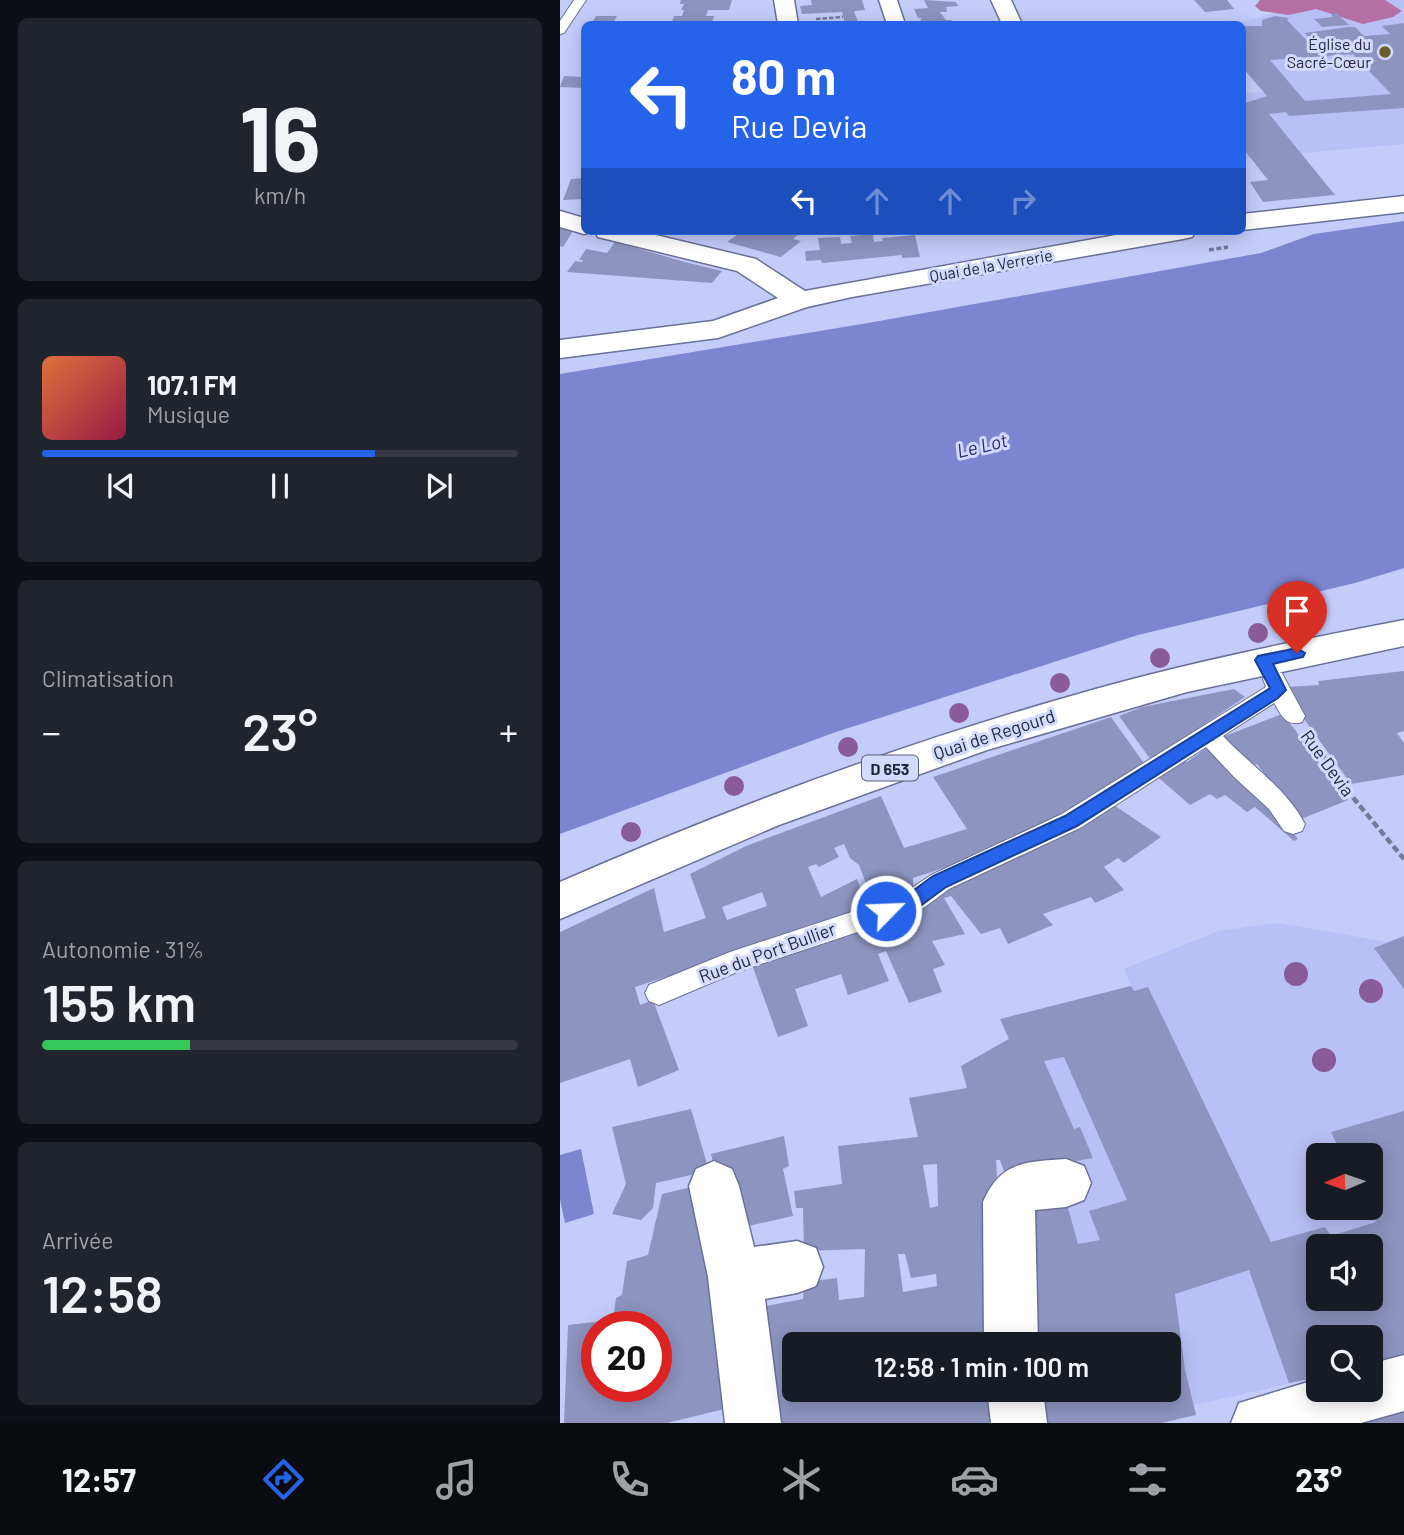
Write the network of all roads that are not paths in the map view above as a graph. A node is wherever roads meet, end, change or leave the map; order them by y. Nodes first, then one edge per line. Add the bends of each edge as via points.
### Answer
1 (580, 0) edge
2 (784, 0) edge
3 (888, 0) edge
4 (1001, 0) edge
5 (788, 21) edge
6 (895, 21) edge
7 (1011, 21) edge
8 (560, 30) edge
9 (1404, 204) edge
10 (560, 219) edge
11 (1246, 222) edge
12 (581, 225) edge
13 (641, 235) edge
14 (1161, 235) edge
15 (667, 238) edge
16 (800, 300) junction
17 (560, 349) edge
18 (1404, 633) edge
19 (1271, 675) junction
20 (1294, 716) road end
21 (1208, 734) junction
22 (1293, 824) dead end
23 (560, 901) edge
24 (659, 993) dead end
25 (1066, 1183) dead end
26 (714, 1186) dead end
27 (797, 1268) dead end
28 (734, 1277) junction
29 (1011, 1332) edge
30 (1404, 1383) edge
31 (1016, 1402) edge
32 (753, 1423) edge
33 (1019, 1423) edge
34 (1259, 1423) edge

1 - 8 lane
2 - 5 street
3 - 6 street
4 - 7 street
9 - 11 street
10 - 12 street
13 - 15 street
14 - 16 street, Quai de la Verrerie
15 - 16 street via 746,265
16 - 17 street, Quai de la Verrerie via 718,329
18 - 19 street, Quai de Regourd / D 653
19 - 20 lane, Rue Devia
19 - 21 lane, Rue du Port Bullier
19 - 23 street, Quai de Regourd / D 653 via 1109,698 988,735 746,820
21 - 22 lane via 1278,802
21 - 24 lane, Rue du Port Bullier via 1071,821 940,881 909,904 730,963
25 - 29 street via 1019,1189 1009,1202
26 - 28 street
27 - 28 street
28 - 32 street
30 - 34 street
31 - 33 street

